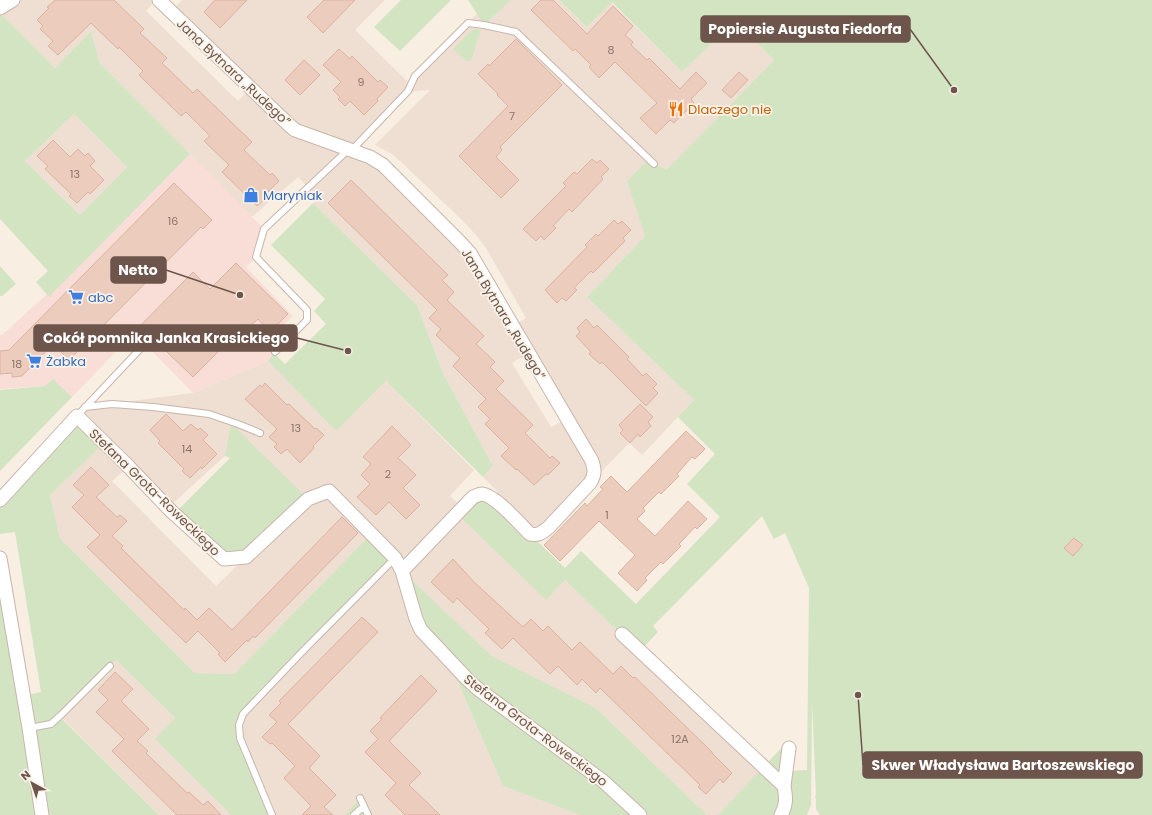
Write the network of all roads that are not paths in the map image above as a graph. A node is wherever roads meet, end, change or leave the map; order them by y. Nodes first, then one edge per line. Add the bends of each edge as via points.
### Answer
1 (13, 0) edge
2 (158, 0) edge
3 (0, 8) edge
4 (351, 150) junction
5 (654, 164) dead end
6 (141, 348) dead end
7 (275, 352) dead end
8 (81, 412) junction
9 (260, 433) dead end
10 (0, 500) edge
11 (0, 558) edge
12 (395, 558) junction
13 (402, 571) junction
14 (622, 634) dead end
15 (110, 666) dead end
16 (29, 728) junction
17 (789, 748) dead end
18 (784, 786) junction
19 (360, 798) dead end
20 (364, 806) junction
21 (42, 815) edge
22 (272, 815) edge
23 (354, 815) edge
24 (368, 815) edge
25 (640, 815) edge
26 (781, 815) edge

1 - 3 street
2 - 4 street, Jana Bytnara „Rudego” via 295,130
4 - 5 lane via 408,92 415,76 468,23 516,32
4 - 7 lane via 264,229 256,257 307,310 307,320
4 - 13 street, Jana Bytnara „Rudego” via 383,165 470,254 595,469 590,484 548,528 535,535 530,534 491,497 482,494 473,497
6 - 8 lane
8 - 9 lane via 112,404 153,407 209,414
8 - 10 street
8 - 12 street, Stefana Grota-Roweckiego via 171,511 224,559 246,557 308,499 329,492
11 - 16 street
12 - 13 street, Stefana Grota-Roweckiego
12 - 22 lane via 243,714 239,725 240,738
13 - 25 street, Stefana Grota-Roweckiego via 421,630 467,679 603,781
14 - 18 street
15 - 16 lane via 51,724
16 - 21 street
17 - 18 street
18 - 26 street via 786,803
19 - 20 lane
20 - 23 lane
20 - 24 lane

